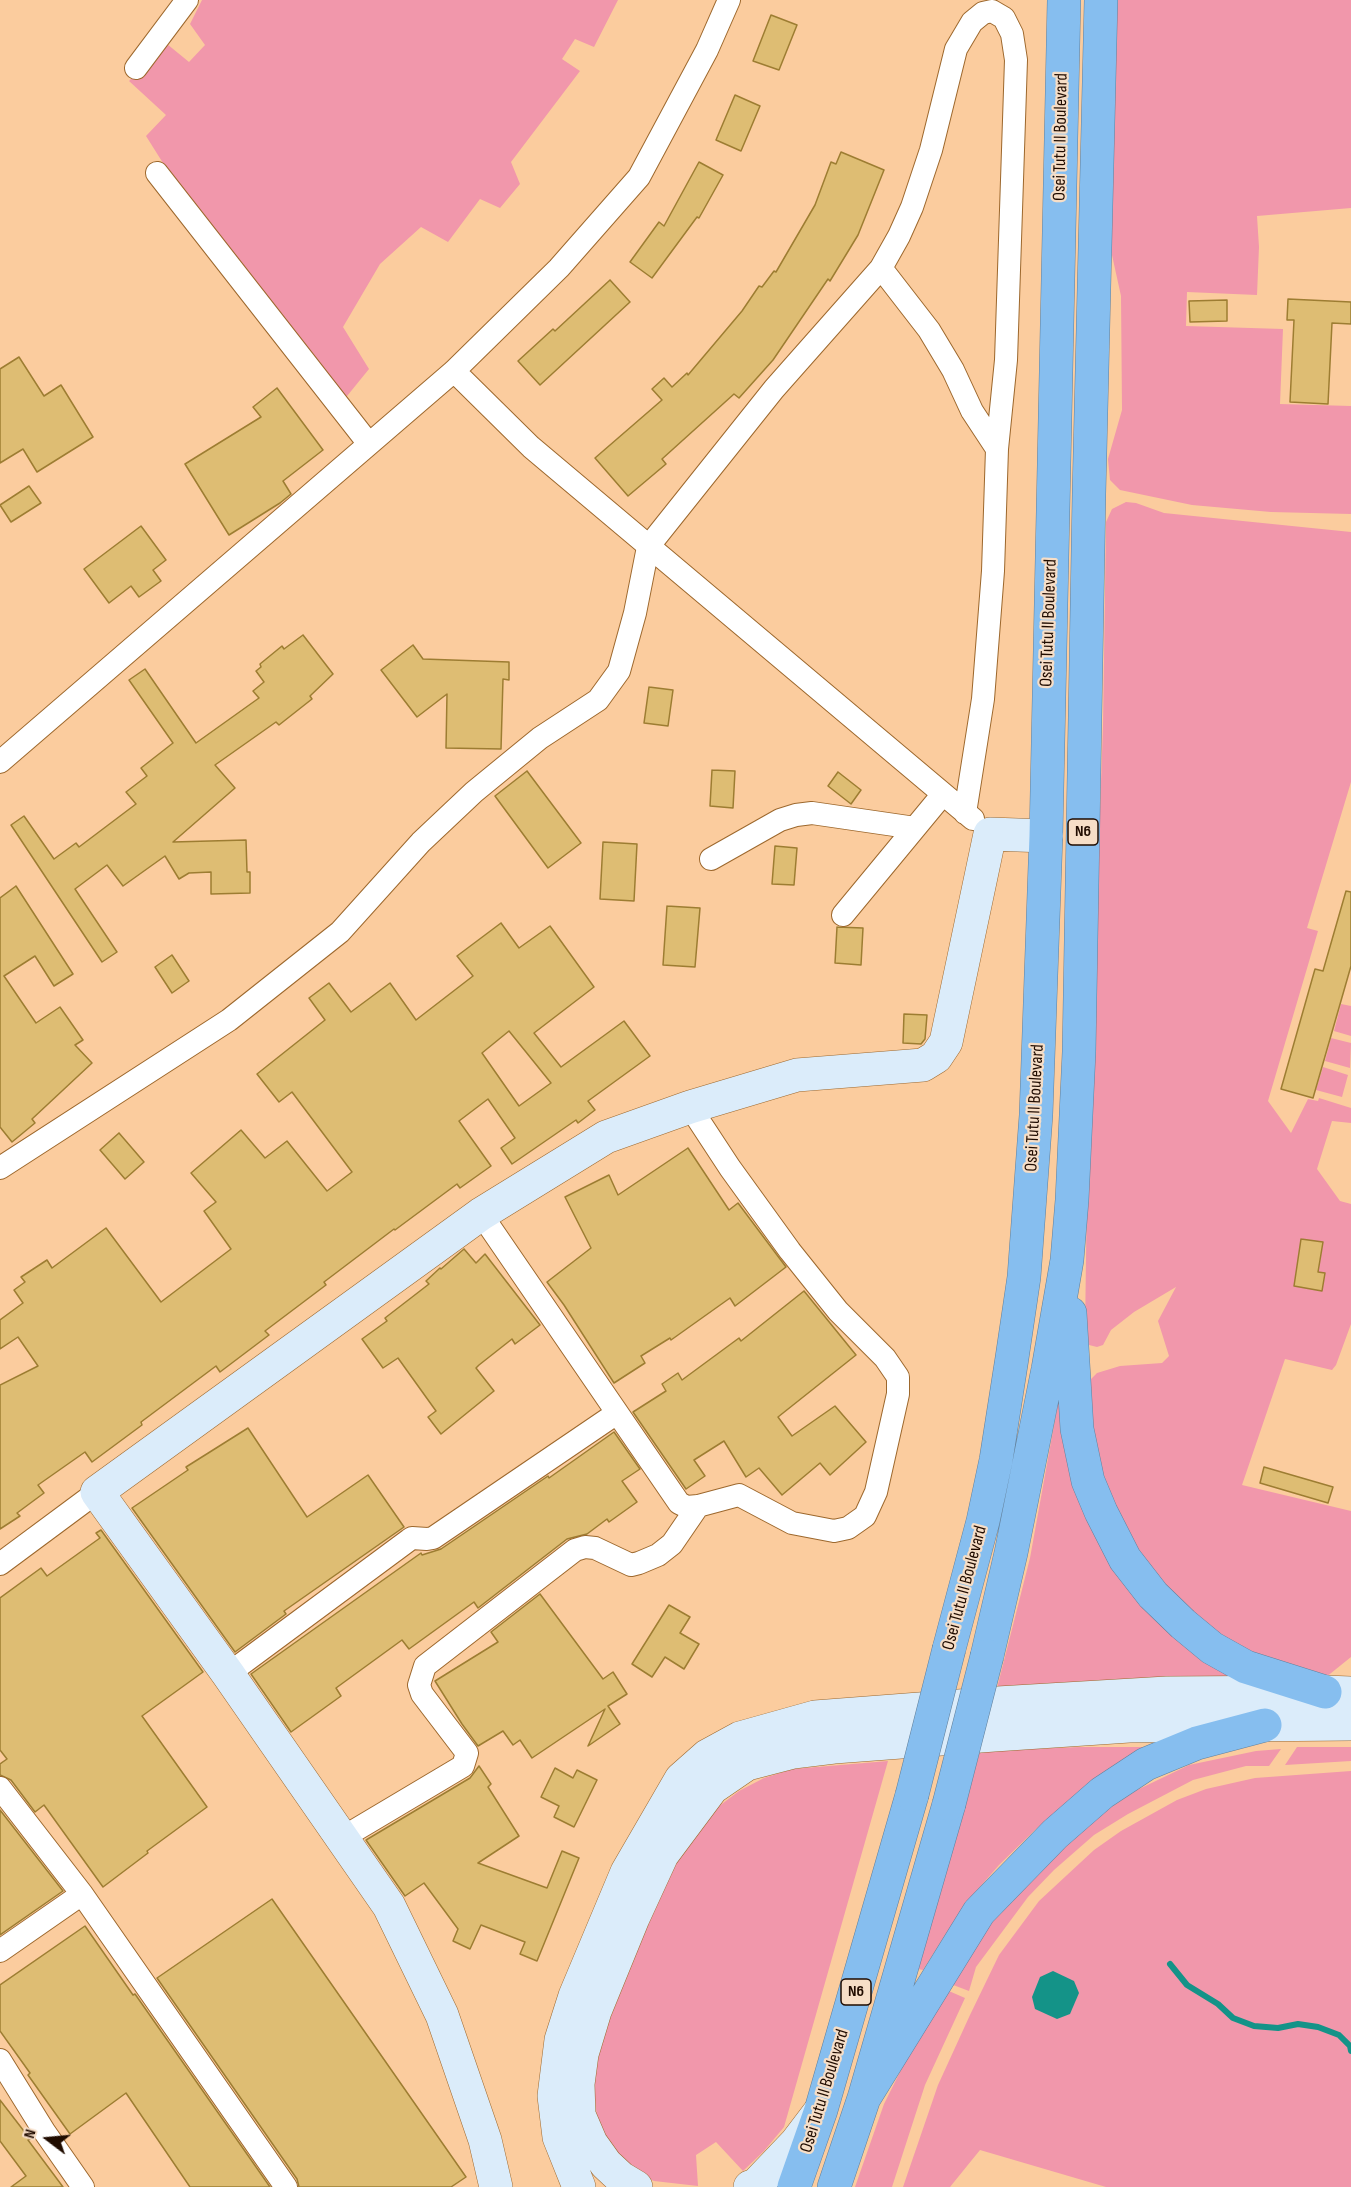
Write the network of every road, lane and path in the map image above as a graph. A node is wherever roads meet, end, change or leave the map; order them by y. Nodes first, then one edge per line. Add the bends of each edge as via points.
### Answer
1 (187, 0) edge
2 (729, 0) edge
3 (1064, 0) edge
4 (1101, 0) edge
5 (992, 5) edge
6 (136, 68) dead end
7 (158, 173) dead end
8 (881, 268) junction
9 (454, 371) junction
10 (369, 444) junction
11 (997, 449) junction
12 (648, 547) junction
13 (0, 762) edge
14 (943, 794) junction
15 (965, 813) junction
16 (915, 828) junction
17 (990, 834) junction
18 (1046, 836) junction
19 (711, 859) dead end
20 (843, 915) dead end
21 (690, 1107) junction
22 (3, 1159) edge
23 (481, 1215) junction
24 (1067, 1260) junction
25 (617, 1413) junction
26 (98, 1492) junction
27 (698, 1506) junction
28 (0, 1564) edge
29 (228, 1674) junction
30 (1338, 1693) edge
31 (1351, 1724) edge
32 (1265, 1725) junction
33 (0, 1788) edge
34 (342, 1838) junction
35 (82, 1894) junction
36 (0, 1951) edge
37 (0, 2060) edge
38 (864, 2098) junction
39 (821, 2110) junction
40 (83, 2187) edge
41 (286, 2187) edge
42 (496, 2187) edge
43 (579, 2187) edge
44 (636, 2187) edge
45 (750, 2187) edge
46 (794, 2187) edge
47 (834, 2187) edge

1 - 6 street
2 - 9 street via 707,50 639,177 559,268
3 - 18 highway, Osei Tutu II Boulevard / N6
4 - 24 highway, Osei Tutu II Boulevard / N6 via 1076,1143
5 - 8 street via 972,22 956,49 921,178 899,236
5 - 11 street via 1012,34 1016,60 1006,360
7 - 10 street
8 - 11 street via 929,330
8 - 12 street via 774,389
9 - 10 street
9 - 12 street via 531,447
10 - 13 street
11 - 15 street via 983,699
12 - 14 street
12 - 22 street via 619,671 598,700 540,738 474,792 421,842 340,932 230,1020
14 - 15 street
14 - 16 street
15 - 17 street
16 - 19 street via 813,813 796,815
16 - 20 street
17 - 18 street
17 - 21 street via 946,1042 936,1057 923,1065 797,1075
18 - 39 highway, Osei Tutu II Boulevard / N6, bridge via 1036,1115 1024,1277 996,1460 912,1795
21 - 23 street via 606,1137
21 - 27 street via 790,1251 898,1377 898,1394 876,1492 865,1516 849,1528 834,1531 792,1523 739,1496
23 - 25 street
23 - 26 street
24 - 30 highway via 1077,1428 1088,1481 1125,1559 1153,1595 1212,1648 1246,1667
24 - 38 highway, Osei Tutu II Boulevard / N6, bridge via 1029,1466 987,1656 949,1804
25 - 27 street via 679,1503
25 - 29 street via 433,1538 409,1540
26 - 28 street
26 - 29 street
27 - 34 street via 672,1544 639,1563 631,1565 595,1548 575,1550 425,1666 419,1685 422,1694 466,1753 463,1766
29 - 34 street
30 - 43 street via 1167,1693 815,1717 740,1738 707,1756 681,1779 627,1872 575,1996 561,2040 554,2096 559,2137
31 - 32 street
32 - 38 highway via 1197,1743 1146,1764 1101,1793 1055,1834 979,1912
32 - 44 street via 1130,1726 834,1747 747,1764 712,1788 662,1855 594,2012 582,2054 579,2115 591,2143 606,2164
33 - 35 street
34 - 42 street via 389,1906 442,2015 485,2140
35 - 36 street
35 - 41 street
37 - 40 street
38 - 47 highway, Osei Tutu II Boulevard / N6
39 - 45 street via 796,2143
39 - 46 highway, Osei Tutu II Boulevard / N6

